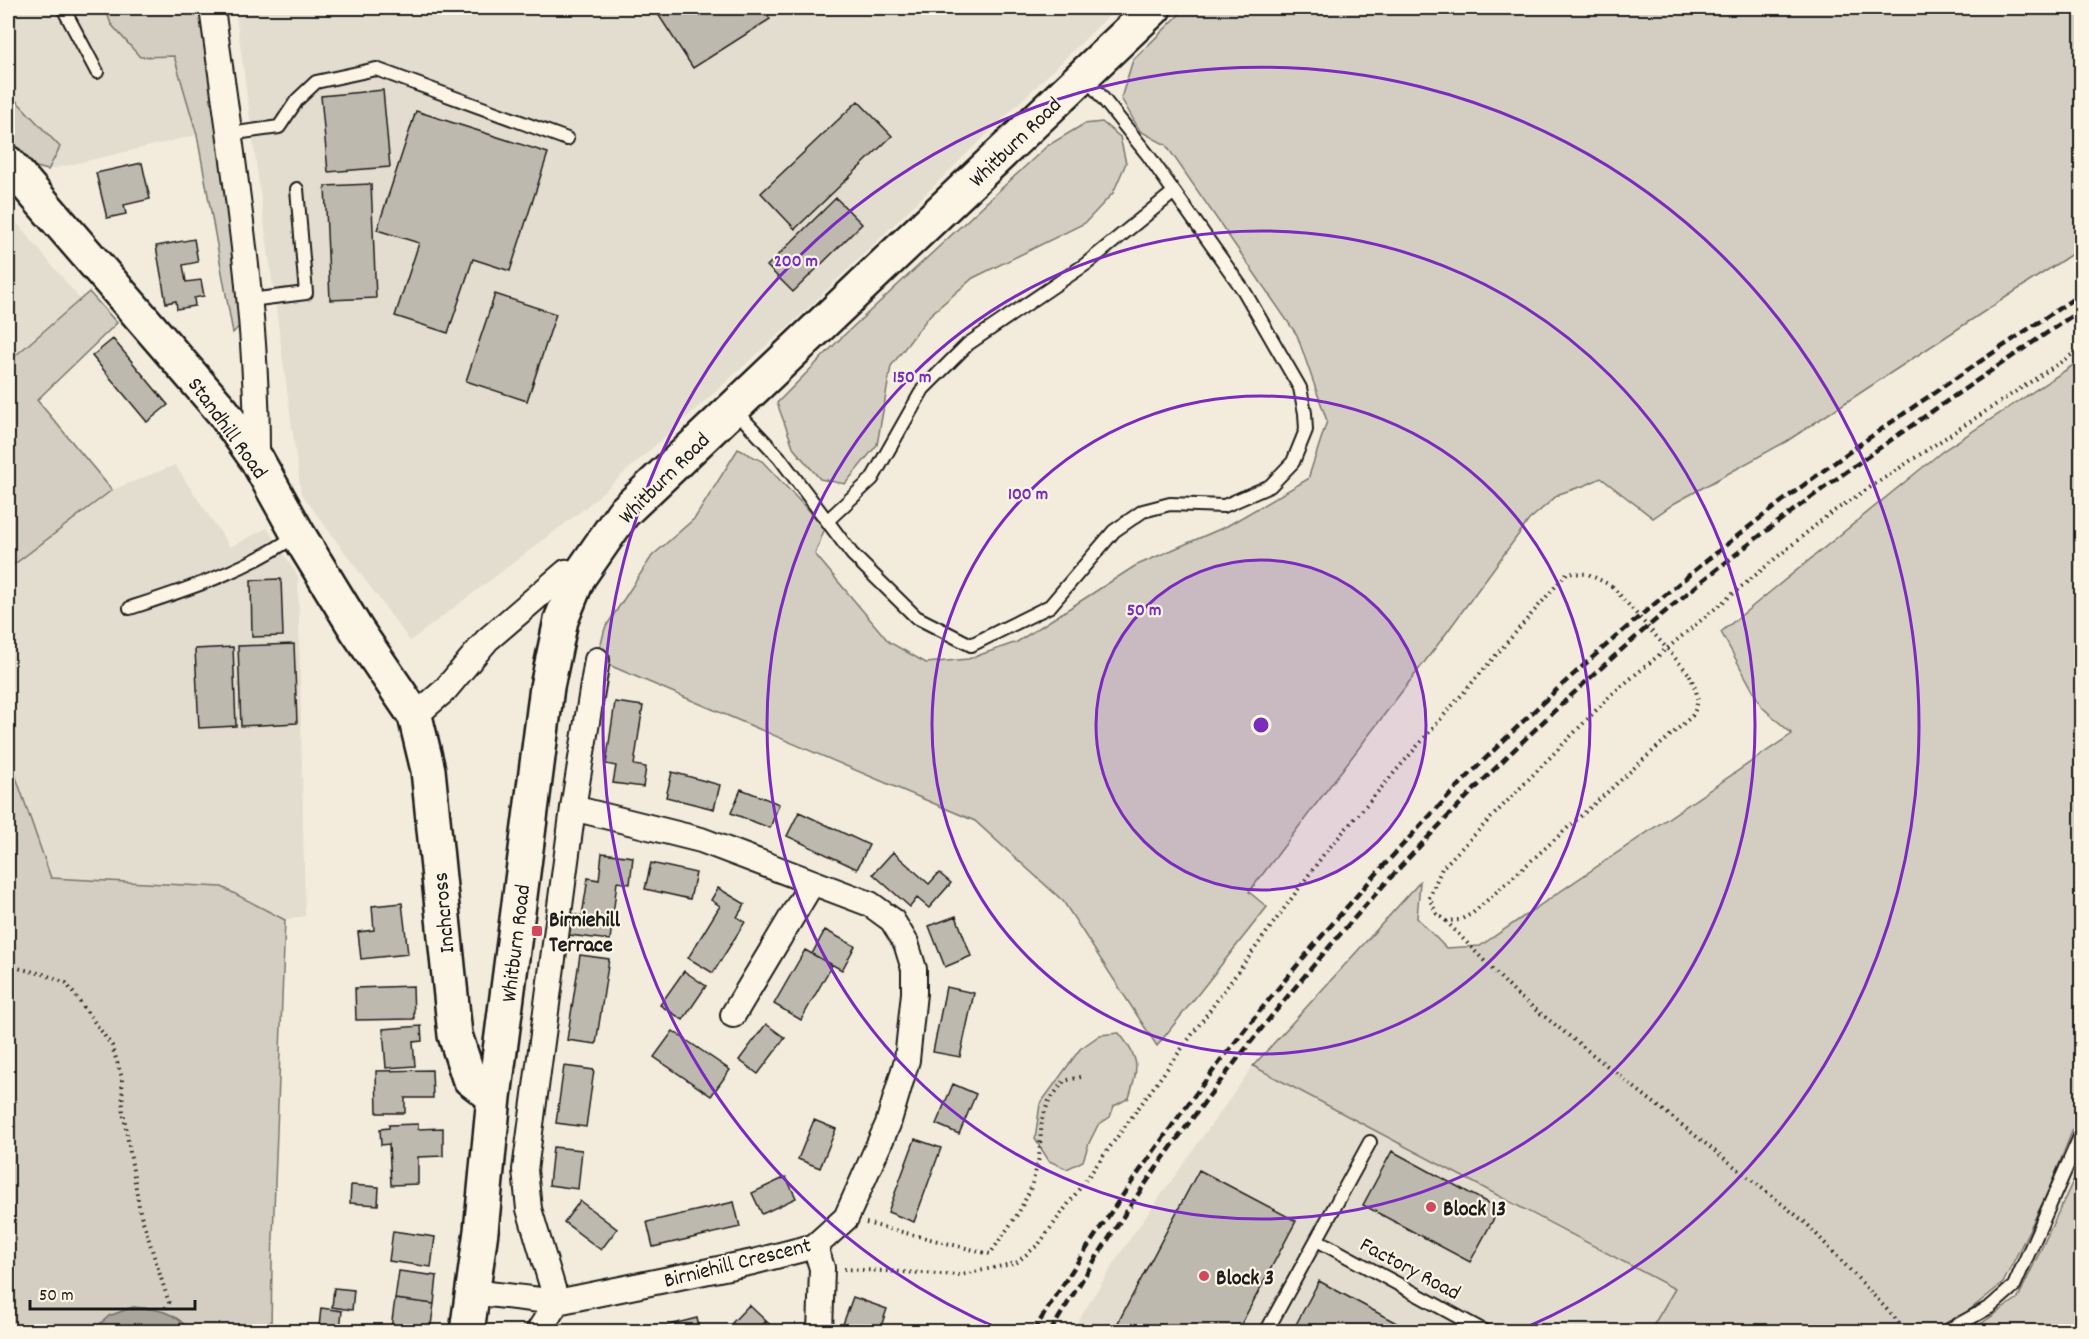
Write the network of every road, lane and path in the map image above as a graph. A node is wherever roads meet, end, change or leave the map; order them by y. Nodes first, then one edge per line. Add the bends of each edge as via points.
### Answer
1 (63, 8) edge
2 (212, 8) edge
3 (1151, 9) edge
4 (97, 72) dead end
5 (1084, 75) junction
6 (229, 134) junction
7 (567, 139) dead end
8 (9, 169) edge
9 (297, 189) dead end
10 (1174, 192) junction
11 (250, 300) junction
12 (2082, 348) edge
13 (734, 408) junction
14 (257, 460) junction
15 (827, 521) junction
16 (298, 534) junction
17 (578, 578) junction
18 (130, 608) dead end
19 (597, 660) dead end
20 (415, 716) junction
21 (573, 808) junction
22 (812, 883) junction
23 (1446, 921) junction
24 (8, 971) edge
25 (733, 1015) dead end
26 (1085, 1076) dead end
27 (494, 1097) junction
28 (2082, 1132) edge
29 (1370, 1142) dead end
30 (846, 1218) junction
31 (1317, 1240) junction
32 (819, 1257) junction
33 (472, 1292) junction
34 (557, 1302) junction
35 (164, 1311) dead end
36 (467, 1332) edge
37 (538, 1332) edge
38 (819, 1332) edge
39 (1266, 1332) edge
40 (1486, 1332) edge
41 (1908, 1332) edge
42 (1945, 1332) edge

1 - 4 lane
2 - 6 street
3 - 5 main road, Whitburn Road
5 - 10 lane
5 - 13 main road, Whitburn Road
6 - 7 lane via 279,127 297,100 316,82 376,69
6 - 11 street
8 - 14 main road, Standhill Road via 216,404
9 - 11 lane via 306,294
10 - 15 lane via 1086,264 968,344 923,389 872,479
10 - 15 lane via 1244,291 1300,388 1306,430 1293,462 1270,486 1224,506 1170,504 1143,511 1114,531 1050,606 971,645 916,616 852,554
11 - 14 street via 258,402
12 - 23 path via 1828,515 1612,694 1442,868 1429,898 1437,914
13 - 15 lane via 779,457
13 - 17 main road, Whitburn Road via 623,513
14 - 16 main road, Standhill Road
16 - 18 lane via 273,552 235,570
16 - 20 main road, Standhill Road
17 - 20 street via 566,572 487,640 445,690
17 - 27 main road, Whitburn Road via 561,620 547,687
19 - 21 street
20 - 27 main road, Inchcross via 428,770 455,1035 469,1078
21 - 22 street, Birniehill Crescent via 701,840
21 - 34 street via 525,1170 529,1209
22 - 25 street
22 - 30 street, Birniehill Crescent via 870,904 892,920 915,969 907,1060 888,1124
23 - 32 path, bridge via 1460,920 1491,898 1692,716 1698,706 1690,675 1612,586 1588,574 1567,573 1324,854 1039,1245 1016,1263 960,1275
23 - 41 path via 1516,994 1806,1223
24 - 35 path via 17,968 66,983 112,1046 122,1077 123,1111 140,1212 170,1303
26 - 30 path via 1064,1081 1049,1101 1042,1119 1039,1158 1031,1188 990,1254
27 - 33 main road, Whitburn Road
28 - 42 lane via 2014,1286 1990,1307
29 - 31 lane
30 - 32 street, Birniehill Crescent
31 - 39 lane
31 - 40 lane, Factory Road
32 - 34 street, Birniehill Crescent via 753,1262
32 - 38 street
33 - 34 street, Birniehill Crescent
33 - 36 main road, Whitburn Road
34 - 37 street

